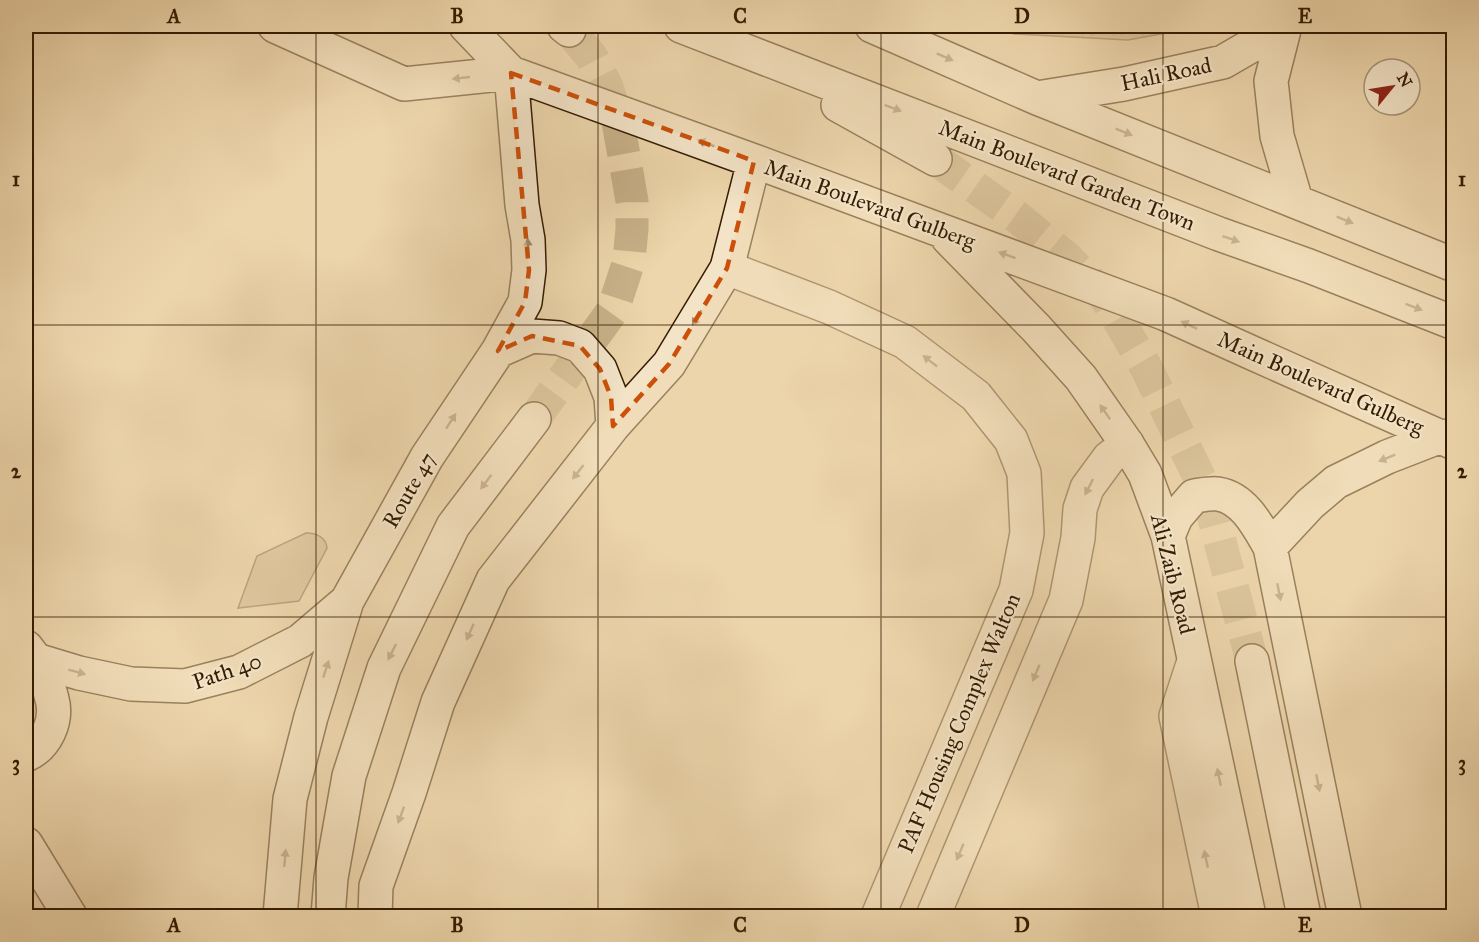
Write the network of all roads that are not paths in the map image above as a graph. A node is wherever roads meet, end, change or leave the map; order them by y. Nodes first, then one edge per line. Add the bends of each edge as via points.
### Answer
1 (275, 26) edge
2 (466, 26) edge
3 (674, 26) edge
4 (681, 26) edge
5 (872, 26) edge
6 (1285, 26) edge
7 (511, 73) junction
8 (1037, 98) junction
9 (935, 159) tunnel mouth
10 (754, 161) junction
11 (1296, 201) junction
12 (941, 231) junction
13 (1454, 265) edge
14 (727, 268) junction
15 (1454, 323) edge
16 (498, 351) junction
17 (534, 419) tunnel mouth
18 (613, 426) junction
19 (1447, 440) edge
20 (1127, 444) junction
21 (1168, 536) junction
22 (1270, 547) junction
23 (347, 602) junction
24 (31, 654) edge
25 (1194, 661) junction
26 (1252, 661) tunnel mouth
27 (26, 754) edge
28 (26, 844) edge
29 (70, 916) edge
30 (280, 916) edge
31 (328, 916) edge
32 (375, 916) edge
33 (878, 916) edge
34 (933, 916) edge
35 (1218, 916) edge
36 (1249, 916) edge
37 (1304, 916) edge
38 (1345, 916) edge

7 -> 1 street, Main Boulevard Gulberg via 404,84
2 - 7 street
3 - 9 street via 846,109
4 -> 15 street, Main Boulevard Garden Town
5 -> 8 street
6 - 8 street, Hali Road via 1222,62
6 - 11 street via 1271,81 1277,136
10 -> 7 street, Main Boulevard Gulberg
16 -> 7 street, Route 47 via 525,302 529,270
8 -> 11 street
10 - 12 street, Main Boulevard Gulberg
10 - 14 street
11 -> 13 street
19 -> 12 street, Main Boulevard Gulberg via 1166,314
20 -> 12 street, Ali Zaib Road via 1081,378
14 -> 18 street via 669,364
33 -> 14 street, PAF Housing Complex Walton via 1017,590 1027,533 1024,472 1011,440 976,396 905,342 829,307
16 - 18 street via 532,336 560,338 580,346 600,369 611,397
23 -> 16 street, Route 47 via 428,457
17 -> 31 street via 453,526 384,668 349,776
18 -> 32 street via 494,580 438,702 376,886
19 -> 22 street via 1387,457 1336,482
20 - 21 street, Ali Zaib Road via 1145,474
20 -> 34 street via 1109,458 1087,488 1080,509 1066,600
21 - 22 street via 1176,517 1194,496 1219,494 1240,503
21 - 25 street, Ali Zaib Road
22 -> 38 street
24 -> 23 street, Path 40 via 79,673 131,684 185,686 239,672 300,642
30 -> 23 street, Route 47 via 290,799
24 - 27 street via 53,702 50,731 41,744
35 -> 25 street via 1176,716
36 -> 25 street, Ali Zaib Road
26 - 37 street
28 - 29 street

